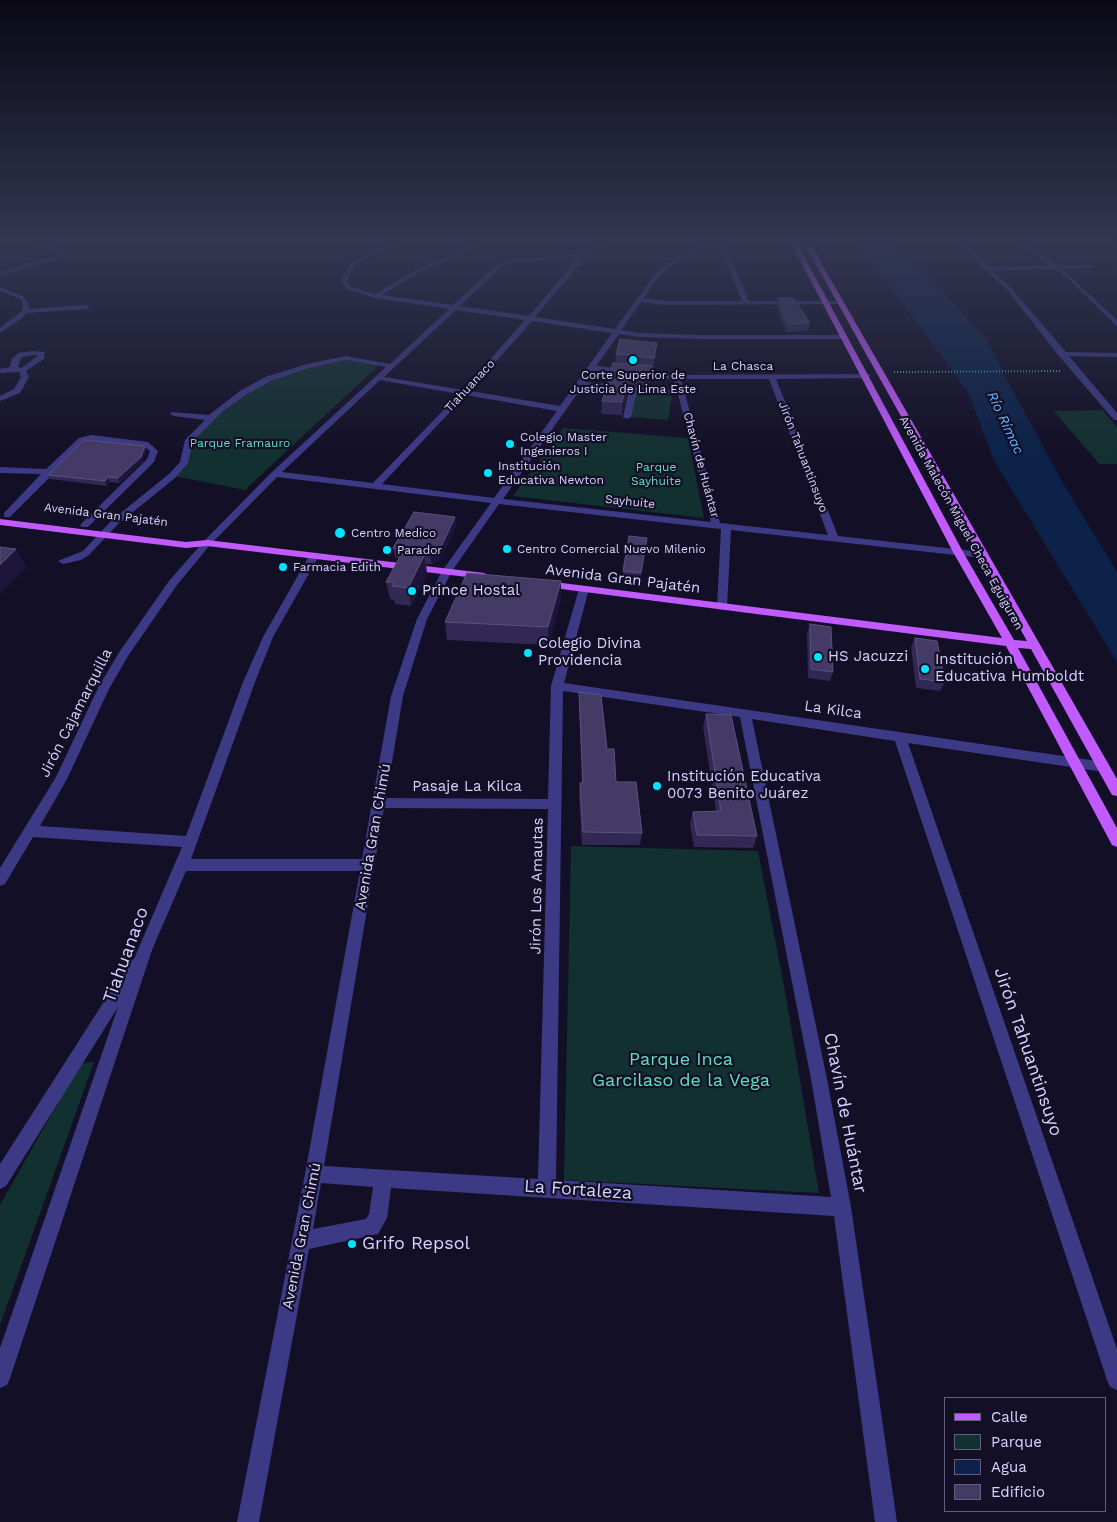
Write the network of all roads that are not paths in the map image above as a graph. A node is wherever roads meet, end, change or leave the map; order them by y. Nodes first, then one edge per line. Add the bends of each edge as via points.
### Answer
1 (21, 316) edge
2 (445, 316) edge
3 (509, 316) edge
4 (533, 316) edge
5 (628, 316) edge
6 (834, 316) edge
7 (849, 316) edge
8 (1031, 316) edge
9 (530, 319) junction
10 (0, 331) edge
11 (617, 332) junction
12 (845, 337) junction
13 (1062, 354) junction
14 (1117, 355) edge
15 (391, 366) junction
16 (590, 368) junction
17 (13, 369) junction
18 (22, 370) junction
19 (0, 371) edge
20 (866, 376) junction
21 (677, 377) junction
22 (772, 377) junction
23 (379, 378) junction
24 (579, 384) junction
25 (633, 390) junction
26 (464, 392) junction
27 (670, 392) dead end
28 (0, 399) edge
29 (561, 409) junction
30 (174, 414) dead end
31 (626, 417) dead end
32 (210, 418) junction
33 (1117, 418) edge
34 (0, 470) edge
35 (48, 472) junction
36 (276, 474) junction
37 (374, 487) junction
38 (497, 501) junction
39 (2, 517) edge
40 (85, 525) junction
41 (721, 525) junction
42 (107, 531) junction
43 (834, 537) junction
44 (207, 543) junction
45 (958, 552) junction
46 (982, 554) junction
47 (314, 556) junction
48 (63, 561) dead end
49 (447, 572) junction
50 (496, 578) edge
51 (535, 583) edge
52 (584, 589) junction
53 (722, 607) junction
54 (1010, 643) junction
55 (1034, 646) junction
56 (557, 686) junction
57 (745, 714) junction
58 (900, 737) junction
59 (1075, 763) junction
60 (1104, 767) junction
61 (1117, 791) edge
62 (378, 803) junction
63 (555, 804) junction
64 (30, 831) junction
65 (1117, 841) edge
66 (191, 842) junction
67 (5, 863) edge
68 (181, 865) junction
69 (369, 865) junction
70 (0, 880) edge
71 (145, 950) junction
72 (314, 1174) junction
73 (383, 1178) junction
74 (0, 1180) edge
75 (547, 1188) junction
76 (842, 1207) junction
77 (302, 1241) junction
78 (0, 1378) edge
79 (1117, 1380) edge
80 (248, 1522) edge
81 (886, 1522) edge

1 - 10 street
2 - 15 street, Jirón Cajamarquilla
3 - 9 street
4 - 9 street, Tiahuanaco
5 - 11 street, Avenida Gran Chimú
6 - 12 main road, Avenida Malecón Miguel Checa Eguiguren
7 - 46 main road, Avenida Malecón Miguel Checa Eguiguren
8 - 13 street
9 - 11 street
9 - 26 street, Tiahuanaco
11 - 12 street via 677,337
11 - 16 street, Avenida Gran Chimú
12 - 20 main road, Avenida Malecón Miguel Checa Eguiguren
13 - 14 street
13 - 33 street
15 - 23 street, Jirón Cajamarquilla
15 - 32 street via 352,358 307,366 268,379 243,392
16 - 21 street, La Chasca
16 - 24 street, Avenida Gran Chimú
17 - 18 street
17 - 18 street via 16,359 21,356 33,352 42,354 42,358
17 - 19 street
18 - 28 street via 25,376 21,386
20 - 22 street, La Chasca
20 - 45 main road, Avenida Malecón Miguel Checa Eguiguren
21 - 22 street, La Chasca
21 - 41 street, Chavín de Huántar
22 - 43 street, Jirón Tahuantinsuyo
23 - 26 street
23 - 36 street, Jirón Cajamarquilla
24 - 25 street
24 - 29 street, Avenida Gran Chimú
25 - 27 street
25 - 31 street
26 - 29 street
26 - 37 street, Tiahuanaco
29 - 38 street, Avenida Gran Chimú
30 - 32 street
32 - 42 street via 189,440 180,468
34 - 35 street
35 - 39 street via 19,505
35 - 40 street via 78,443 91,438 136,442 148,445 154,451 151,460
36 - 37 street, Sayhuite
36 - 44 street, Jirón Cajamarquilla
37 - 38 street, Sayhuite
38 - 41 street, Sayhuite
38 - 49 street, Avenida Gran Chimú
39 - 40 main road, Avenida Gran Pajatén
39 - 42 main road, Avenida Gran Pajatén
40 - 42 main road, Avenida Gran Pajatén
41 - 43 street, Sayhuite
41 - 53 street, Chavín de Huántar
42 - 44 main road, Avenida Gran Pajatén via 186,545
42 - 48 street via 86,553
43 - 45 street, Sayhuite
44 - 47 main road, Avenida Gran Pajatén
44 - 64 street, Jirón Cajamarquilla via 173,583 124,654 61,779
45 - 46 street, Sayhuite
45 - 54 main road, Avenida Malecón Miguel Checa Eguiguren
46 - 55 main road, Avenida Malecón Miguel Checa Eguiguren
47 - 49 main road, Avenida Gran Pajatén
47 - 66 street, Tiahuanaco via 268,637
49 - 50 main road, Avenida Gran Pajatén
49 - 62 street, Avenida Gran Chimú via 422,619 408,659 397,696
51 - 52 main road, Avenida Gran Pajatén
52 - 53 main road, Avenida Gran Pajatén
52 - 56 street, Jirón Los Amautas
53 - 54 main road, Avenida Gran Pajatén
54 - 55 main road, Avenida Gran Pajatén
54 - 59 main road, Avenida Malecón Miguel Checa Eguiguren
55 - 60 main road, Avenida Malecón Miguel Checa Eguiguren
56 - 57 street, La Kilca
56 - 63 street, Jirón Los Amautas
57 - 58 street, La Kilca
57 - 76 street, Chavín de Huántar
58 - 59 street, La Kilca
58 - 79 street, Jirón Tahuantinsuyo
59 - 60 street, La Kilca
59 - 65 main road, Avenida Malecón Miguel Checa Eguiguren
60 - 61 main road, Avenida Malecón Miguel Checa Eguiguren
62 - 63 street, Pasaje La Kilca
62 - 69 street, Avenida Gran Chimú
63 - 75 street, Jirón Los Amautas
64 - 66 street
64 - 67 street, Jirón Cajamarquilla
66 - 68 street, Tiahuanaco
67 - 70 street, Jirón Cajamarquilla
68 - 69 street
68 - 71 street, Tiahuanaco
69 - 72 street, Avenida Gran Chimú
71 - 74 street
71 - 78 street, Tiahuanaco
72 - 73 street, La Fortaleza
72 - 77 street, Avenida Gran Chimú
73 - 75 street, La Fortaleza
73 - 77 street via 378,1218 371,1227
75 - 76 street, La Fortaleza
76 - 81 street, Chavín de Huántar
77 - 80 street, Avenida Gran Chimú

